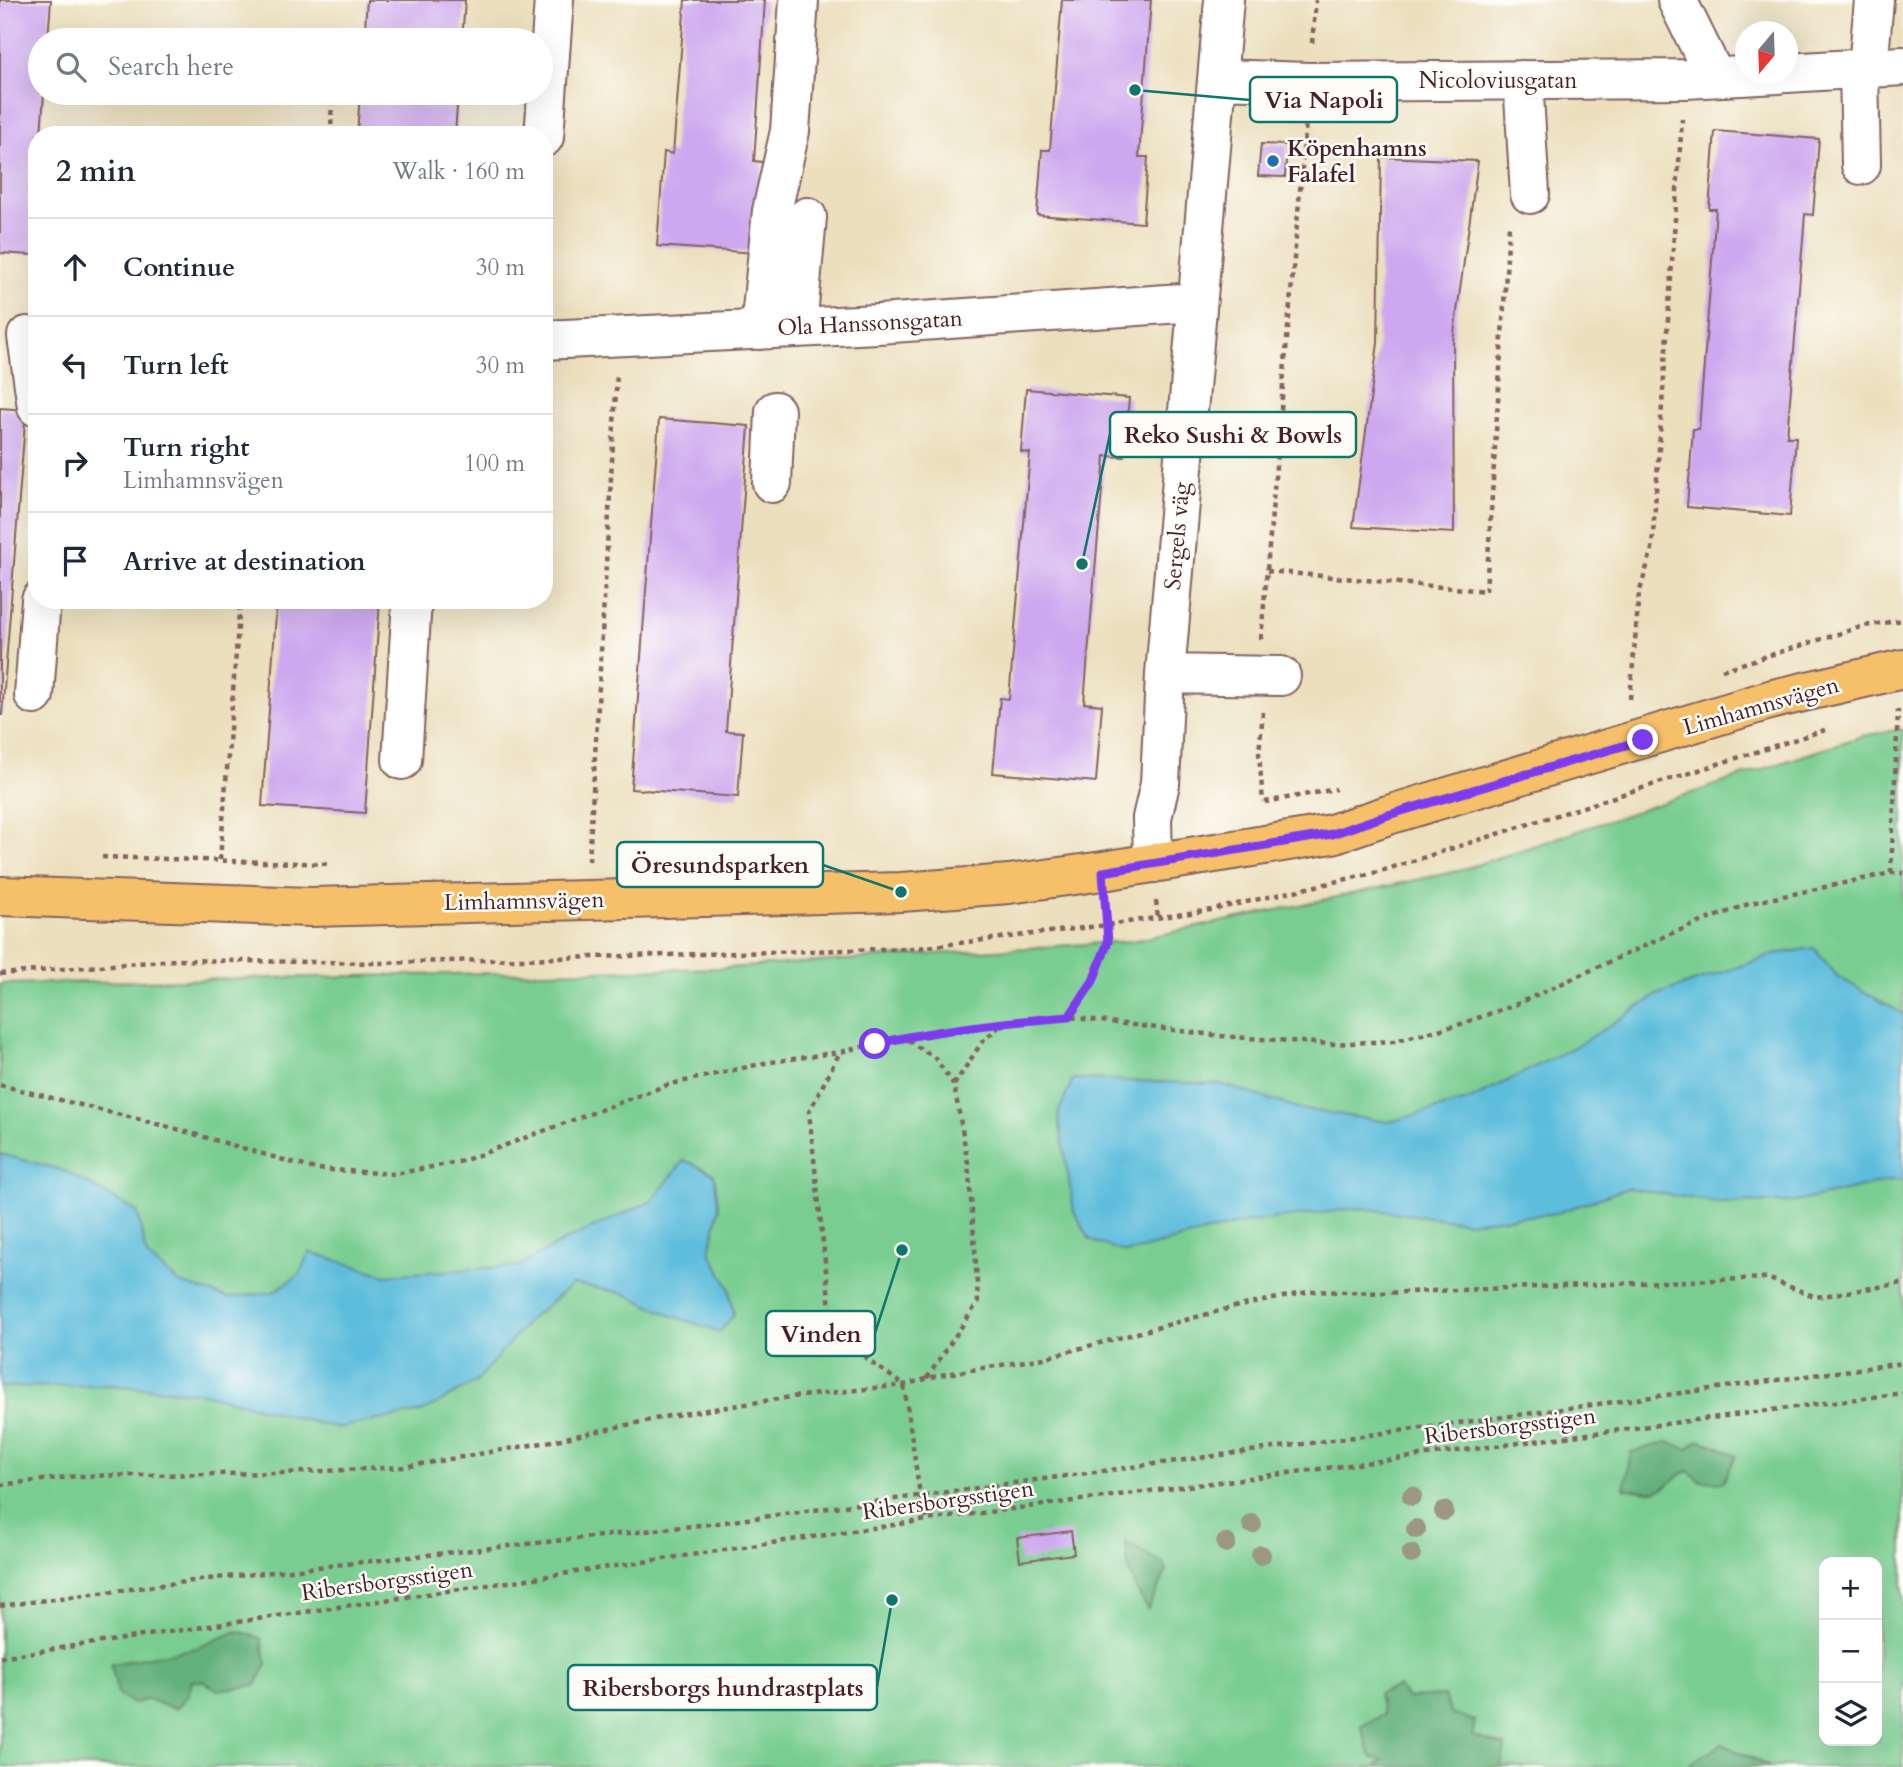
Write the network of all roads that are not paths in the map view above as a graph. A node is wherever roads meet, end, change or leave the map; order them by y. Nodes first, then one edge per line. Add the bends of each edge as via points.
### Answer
1 (554, 0) edge
2 (799, 0) edge
3 (1224, 0) edge
4 (1677, 0) edge
5 (1874, 0) edge
6 (552, 28) edge
7 (1877, 68) edge
8 (1798, 72) edge
9 (1735, 76) edge
10 (1700, 78) junction
11 (1218, 79) junction
12 (1522, 80) junction
13 (546, 105) edge
14 (545, 126) edge
15 (1861, 165) dead end
16 (1519, 205) road end
17 (807, 218) dead end
18 (1196, 302) junction
19 (797, 328) junction
20 (760, 330) junction
21 (21, 335) edge
22 (553, 340) edge
23 (28, 366) edge
24 (775, 411) dead end
25 (772, 483) dead end
26 (40, 609) edge
27 (411, 609) edge
28 (1903, 669) edge
29 (1165, 674) junction
30 (1274, 675) road end
31 (34, 695) dead end
32 (402, 760) dead end
33 (1153, 863) junction
34 (0, 896) edge

1 - 6 street
2 - 20 street via 790,131 772,211
3 - 11 street, Sergels väg
4 - 10 street
5 - 7 street
7 - 8 street
7 - 15 street
9 - 10 street, Nicoloviusgatan
10 - 12 street, Nicoloviusgatan
11 - 12 street, Nicoloviusgatan
11 - 18 street, Sergels väg
12 - 16 street
13 - 14 street
17 - 19 street
18 - 19 street, Ola Hanssonsgatan
18 - 29 street, Sergels väg
19 - 20 street, Ola Hanssonsgatan
20 - 22 street, Ola Hanssonsgatan
21 - 23 street
24 - 25 street
26 - 31 street
27 - 32 street
28 - 33 main road, Limhamnsvägen via 1773,699 1332,834
29 - 30 street
29 - 33 street, Sergels väg via 1160,785 1152,818
33 - 34 main road, Limhamnsvägen via 1009,884 901,892 311,906

